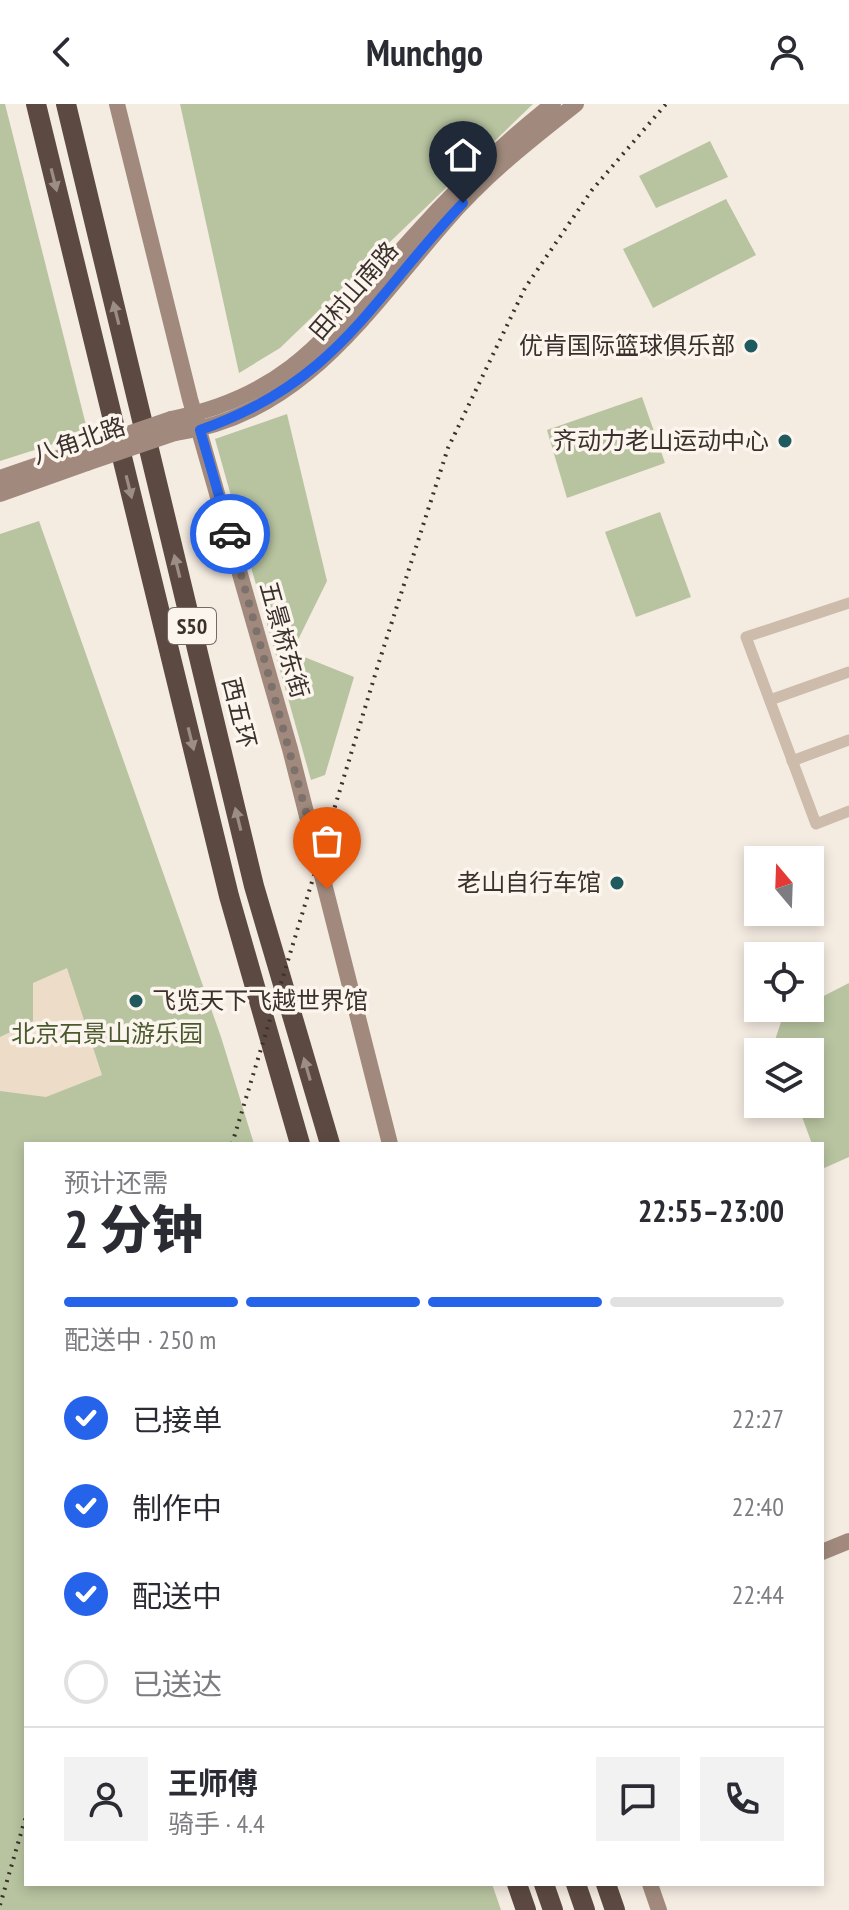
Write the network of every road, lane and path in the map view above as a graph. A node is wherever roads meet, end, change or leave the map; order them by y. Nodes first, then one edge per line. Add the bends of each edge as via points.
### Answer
1 (36, 104) edge
2 (66, 104) edge
3 (117, 104) edge
4 (553, 104) edge
5 (576, 104) edge
6 (198, 422) junction
7 (173, 426) joint
8 (87, 456) junction
9 (0, 478) edge
10 (0, 494) edge
11 (849, 603) edge
12 (849, 672) edge
13 (770, 700) junction
14 (849, 740) edge
15 (792, 761) junction
16 (849, 811) edge
17 (299, 1142) edge
18 (329, 1142) edge
19 (389, 1142) edge
20 (849, 1541) edge
21 (824, 1551) edge
22 (518, 1886) edge
23 (545, 1886) edge
24 (577, 1886) edge
25 (607, 1886) edge
26 (651, 1886) edge
27 (526, 1910) edge
28 (553, 1910) edge
29 (585, 1910) edge
30 (615, 1910) edge
31 (659, 1910) edge

1 -> 17 highway, S50 via 229,896
18 -> 2 highway, 西五环 / S50 via 254,886
3 - 6 main road, 五景桥东街
4 - 6 main road, 田村山南路 via 457,188 330,337 292,370
5 - 6 main road, 田村山南路 via 480,184 329,357 265,403
6 - 7 main road, 田村山南路
6 - 19 main road, 五景桥东街 via 290,749
7 - 8 main road, 八角北路, bridge
8 - 9 main road, 八角北路
8 - 10 main road, 八角北路
11 - 13 street via 746,637
12 - 13 street
13 - 15 street
14 - 15 street
15 - 16 street via 816,824
20 - 21 main road
22 - 27 highway
23 - 28 highway
24 - 29 highway
25 - 30 highway
26 - 31 main road

